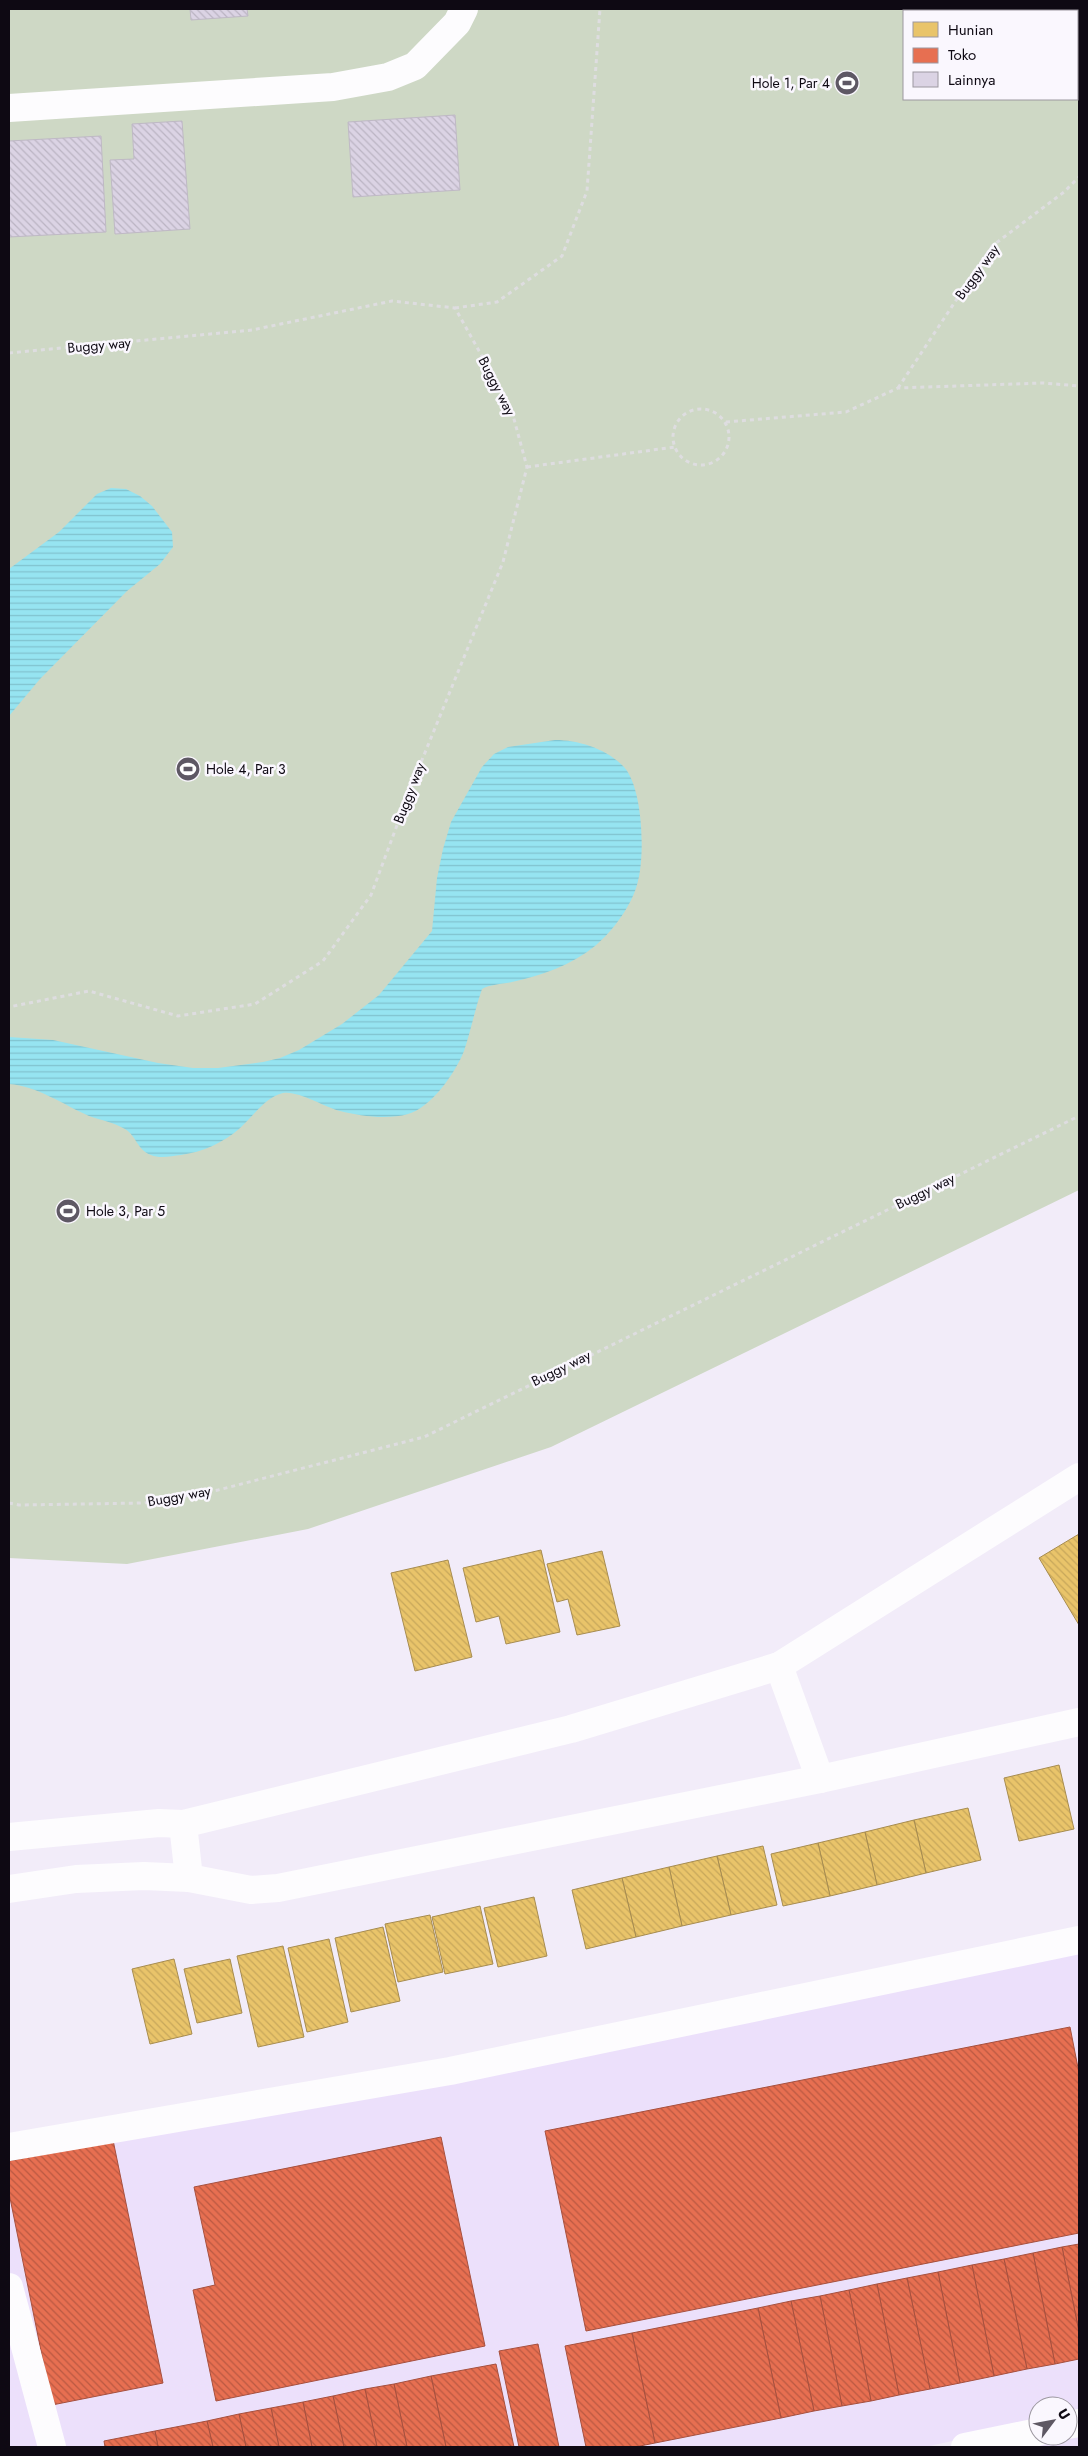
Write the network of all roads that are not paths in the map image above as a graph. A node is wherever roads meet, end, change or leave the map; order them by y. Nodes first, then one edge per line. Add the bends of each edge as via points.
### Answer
1 (464, 9) edge
2 (9, 108) edge
3 (1079, 1477) edge
4 (779, 1666) junction
5 (1079, 1722) edge
6 (820, 1779) junction
7 (183, 1824) junction
8 (9, 1837) edge
9 (189, 1878) junction
10 (9, 1889) edge
11 (1079, 1940) edge
12 (9, 2147) edge
13 (9, 2287) edge
14 (1028, 2434) edge
15 (52, 2447) edge
16 (965, 2447) edge

1 - 2 street via 452,29 415,66 388,77 333,87
3 - 4 street
4 - 6 street
4 - 7 street via 571,1729
5 - 6 street
6 - 9 street via 278,1888 251,1890
7 - 8 street via 159,1823
7 - 9 street
9 - 10 street via 76,1878
11 - 12 street via 450,2071
13 - 15 street
14 - 16 street

